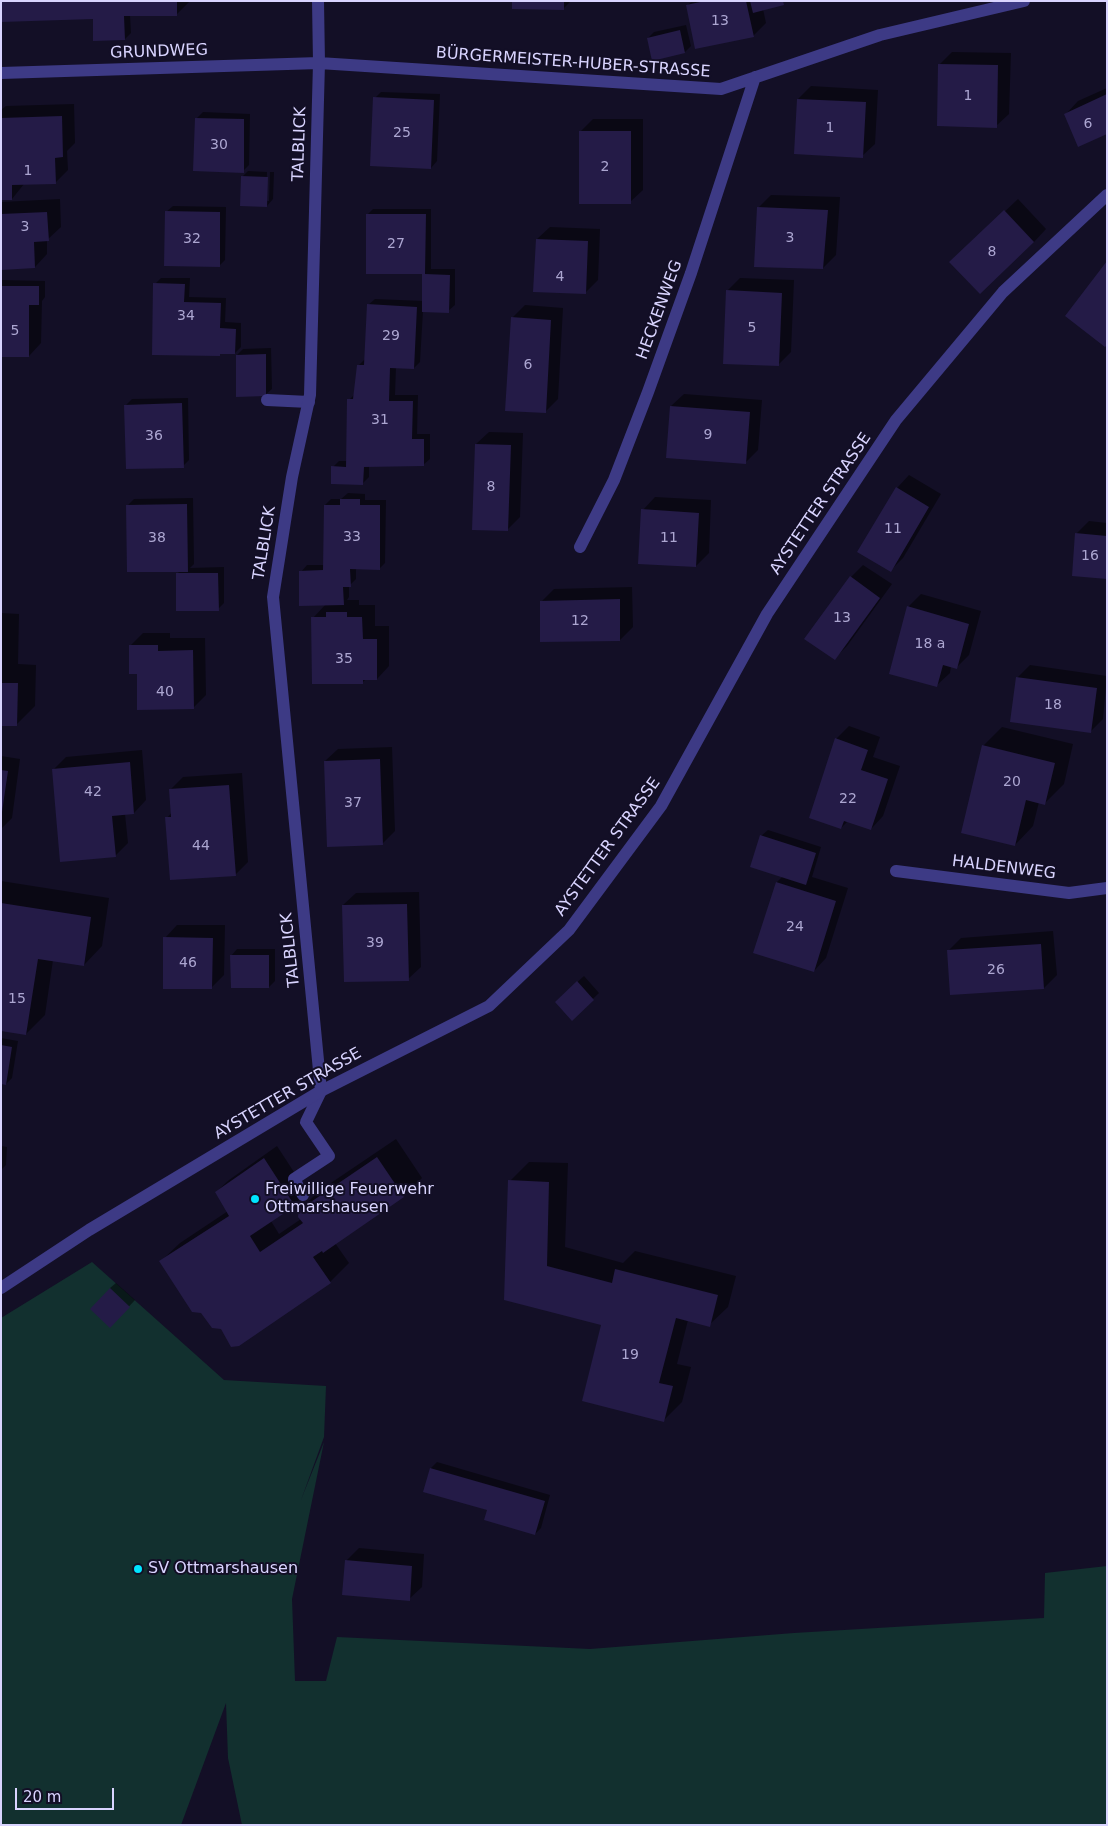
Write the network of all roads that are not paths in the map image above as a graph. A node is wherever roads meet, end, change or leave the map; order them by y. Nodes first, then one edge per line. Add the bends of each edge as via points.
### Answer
1 (318, 1) edge
2 (1024, 1) edge
3 (319, 63) junction
4 (1, 74) edge
5 (755, 77) junction
6 (1107, 195) edge
7 (267, 400) dead end
8 (308, 402) junction
9 (580, 547) dead end
10 (896, 871) dead end
11 (1107, 888) edge
12 (321, 1091) junction
13 (303, 1194) dead end
14 (1, 1288) edge

1 - 3 street, TALBLICK
2 - 5 street, BÜRGERMEISTER-HUBER-STRASSE via 880,35
3 - 4 street, GRUNDWEG
3 - 5 street, BÜRGERMEISTER-HUBER-STRASSE via 721,89
3 - 8 street, TALBLICK
5 - 9 street, HECKENWEG via 691,274 648,392 614,480
6 - 12 street, AYSTETTER STRASSE via 1003,292 896,420 767,614 661,806 569,930 489,1006
7 - 8 street
8 - 12 street, TALBLICK via 273,598
10 - 11 street, HALDENWEG via 1069,893
12 - 13 street via 306,1122 329,1156 294,1179
12 - 14 street, AYSTETTER STRASSE via 88,1230

